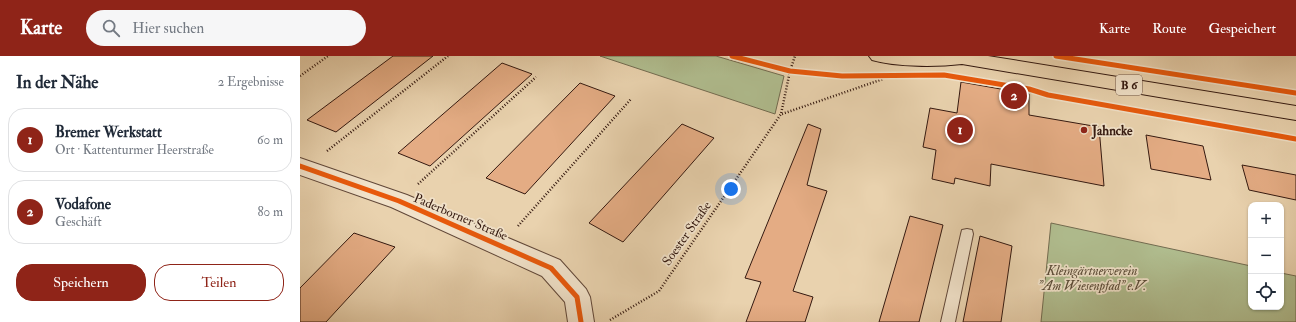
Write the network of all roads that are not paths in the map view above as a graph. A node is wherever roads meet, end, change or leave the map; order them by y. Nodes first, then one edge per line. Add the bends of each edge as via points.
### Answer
1 (878, 56) edge
2 (957, 57) edge
3 (1296, 113) edge
4 (303, 166) edge
5 (967, 234) dead end
6 (581, 322) edge
7 (948, 322) edge

1 - 2 main road, B 6 via 913,59
2 - 3 main road, B 6
4 - 6 street, Paderborner Straße via 398,201 551,268 577,297
5 - 7 lane

